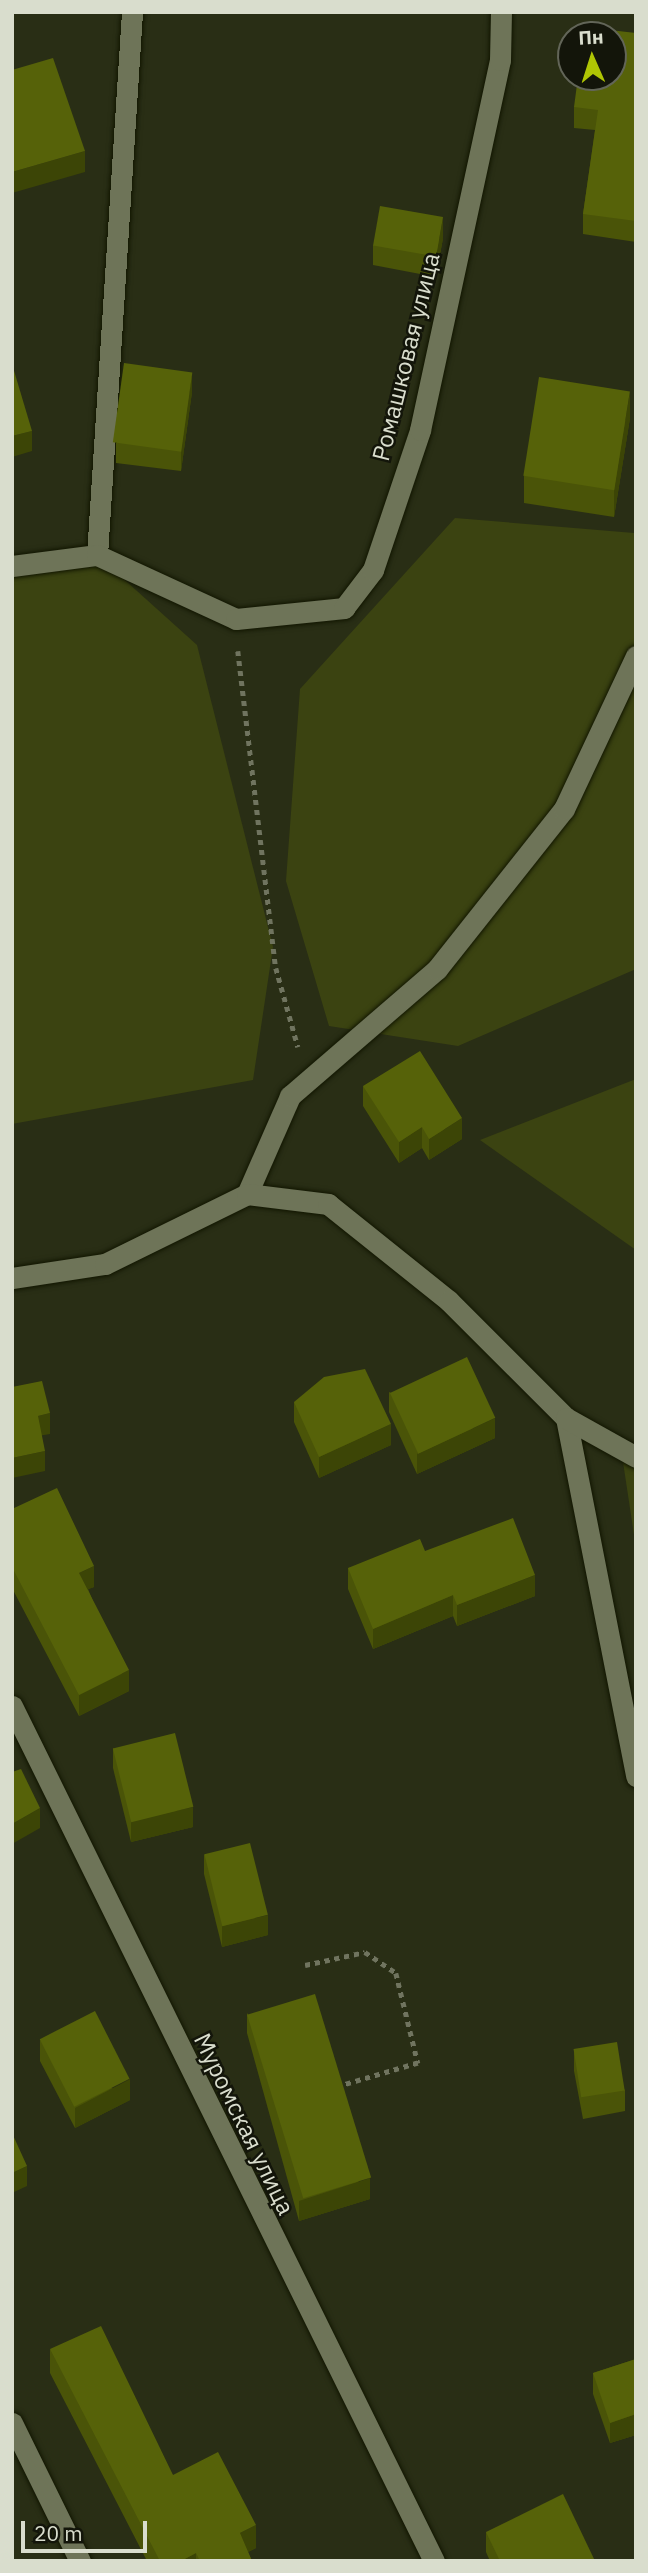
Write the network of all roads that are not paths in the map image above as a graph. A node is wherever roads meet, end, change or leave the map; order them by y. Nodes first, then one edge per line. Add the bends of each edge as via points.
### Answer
1 (131, 12) edge
2 (501, 12) edge
3 (97, 555) junction
4 (12, 566) edge
5 (636, 656) edge
6 (247, 1194) junction
7 (12, 1278) edge
8 (566, 1418) junction
9 (636, 1457) edge
10 (12, 1706) edge
11 (636, 1776) edge
12 (12, 2423) edge
13 (80, 2561) edge
14 (434, 2561) edge

1 - 3 street
2 - 3 street, Ромашковая улица via 500,60 420,430 373,570 344,608 236,619
3 - 4 street
5 - 6 street via 564,809 437,969 290,1096
6 - 7 street via 106,1264
6 - 8 street via 328,1204 449,1301
8 - 9 street
8 - 11 street
10 - 14 street, Муромская улица
12 - 13 street

